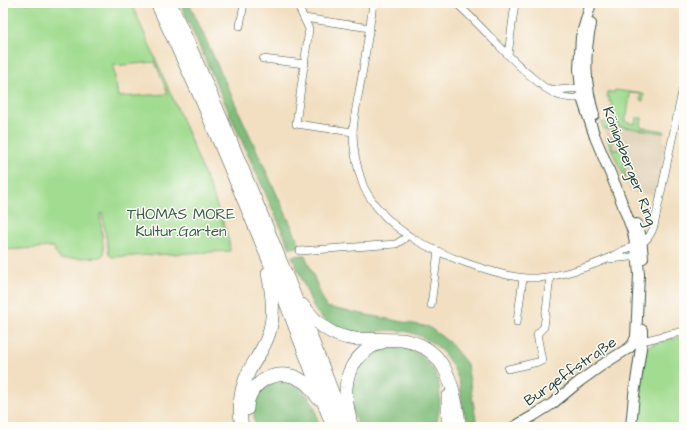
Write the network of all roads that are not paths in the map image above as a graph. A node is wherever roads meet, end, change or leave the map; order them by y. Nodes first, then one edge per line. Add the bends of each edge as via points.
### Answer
1 (157, 3) edge
2 (170, 3) edge
3 (244, 3) edge
4 (298, 3) edge
5 (373, 3) edge
6 (456, 3) edge
7 (515, 3) edge
8 (591, 3) edge
9 (597, 3) edge
10 (304, 18) junction
11 (240, 26) dead end
12 (370, 28) junction
13 (508, 54) junction
14 (263, 59) dead end
15 (305, 64) junction
16 (684, 82) edge
17 (584, 94) junction
18 (353, 132) junction
19 (407, 235) junction
20 (259, 236) junction
21 (638, 245) junction
22 (300, 251) dead end
23 (438, 251) junction
24 (640, 256) junction
25 (607, 259) junction
26 (550, 277) junction
27 (523, 278) junction
28 (296, 297) junction
29 (431, 305) dead end
30 (517, 322) dead end
31 (684, 331) edge
32 (639, 339) junction
33 (395, 340) junction
34 (620, 354) junction
35 (637, 368) junction
36 (508, 369) dead end
37 (332, 424) edge
38 (455, 424) edge
39 (242, 427) edge
40 (249, 427) edge
41 (346, 427) edge
42 (352, 427) edge
43 (514, 427) edge
44 (631, 427) edge

1 - 20 highway via 201,98
2 - 28 highway
3 - 11 street
4 - 10 street
5 - 12 street
6 - 13 street
7 - 13 street
8 - 17 main road, Königsberger Ring via 581,37 579,69
9 - 17 main road, Königsberger Ring via 588,37
10 - 12 street
10 - 15 street via 309,29
12 - 18 street
13 - 17 street via 545,88
14 - 15 street
15 - 18 street via 296,124
16 - 21 street via 654,226 649,237
17 - 21 main road, Königsberger Ring via 636,220
18 - 19 street via 358,171 368,194 382,214
19 - 22 street via 396,244
19 - 23 street
20 - 37 highway
20 - 39 highway via 270,283 273,316 267,340 242,389
21 - 24 main road, Königsberger Ring
21 - 25 street
23 - 27 street via 500,274
23 - 29 street
24 - 25 street
24 - 32 main road, Königsberger Ring
25 - 26 street
26 - 27 street
26 - 36 street via 544,327 537,334 542,361
27 - 30 street
28 - 33 highway via 319,324 336,335 356,339
28 - 41 highway
31 - 32 street
32 - 34 main road, Burgeffstraße
32 - 35 main road, Königsberger Ring
33 - 38 highway via 423,346 440,361 452,388
33 - 42 highway via 380,342 361,354 352,366 346,395
34 - 35 main road via 633,356
34 - 43 main road, Burgeffstraße via 552,404
35 - 44 main road, Königsberger Ring
37 - 40 highway via 310,386 300,379 281,374 263,380 250,395 247,407

